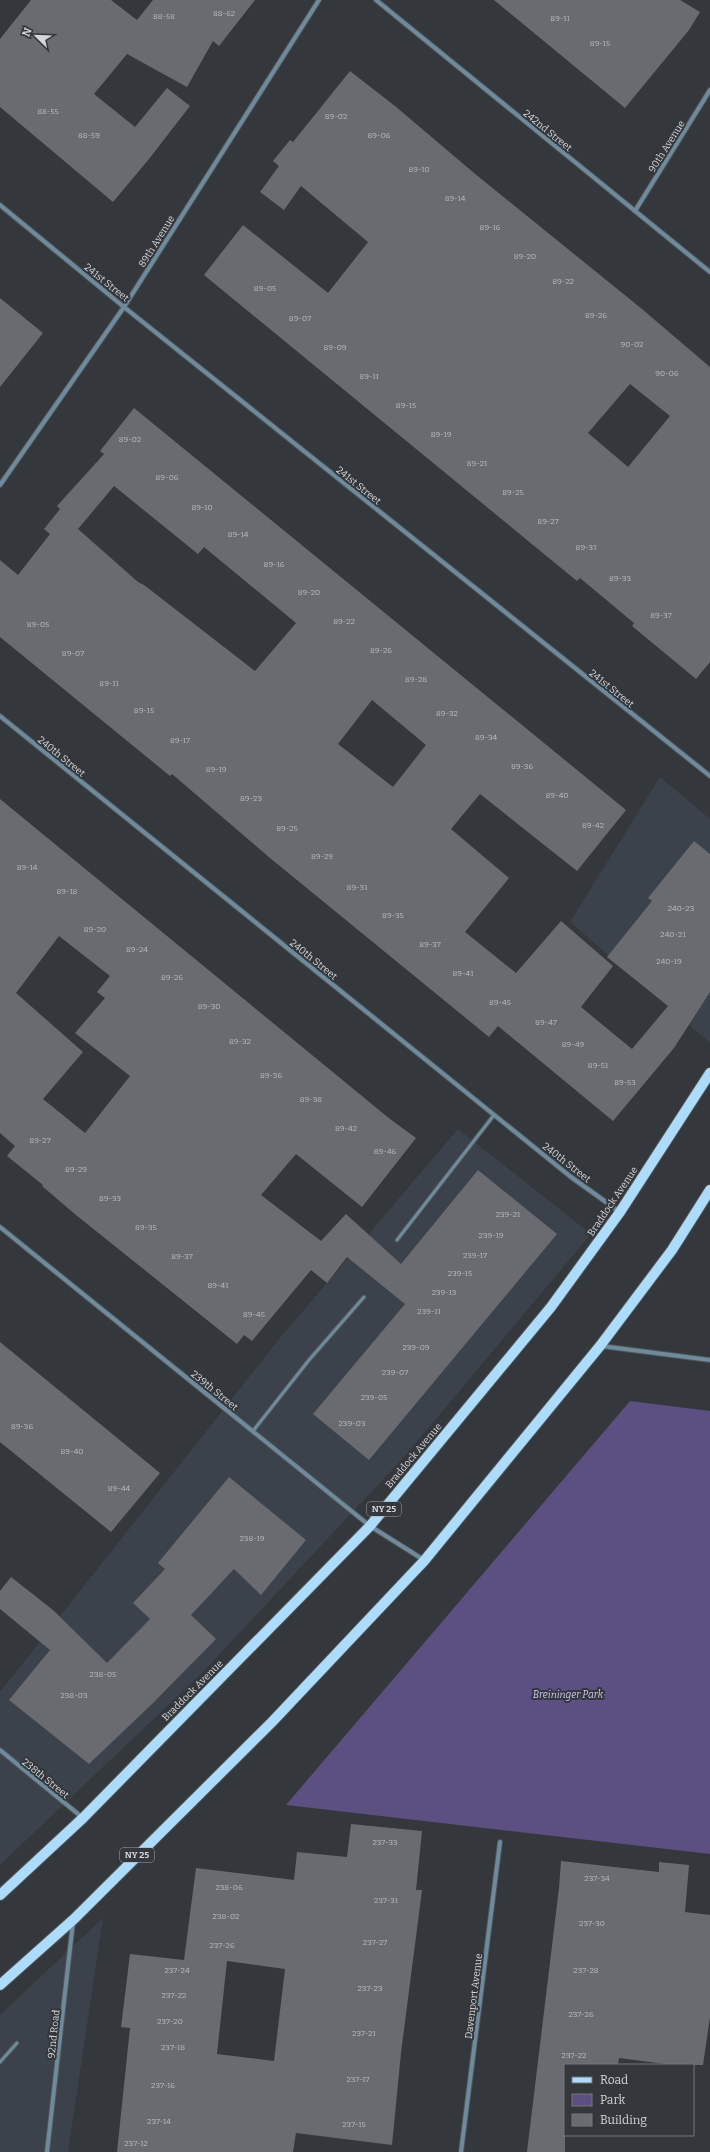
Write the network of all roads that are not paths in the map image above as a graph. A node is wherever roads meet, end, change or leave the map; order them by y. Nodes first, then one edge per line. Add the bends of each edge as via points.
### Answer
1 (319, 0) edge
2 (376, 0) edge
3 (710, 90) edge
4 (0, 205) edge
5 (635, 210) junction
6 (710, 272) edge
7 (124, 307) junction
8 (0, 485) edge
9 (0, 716) edge
10 (710, 776) edge
11 (710, 1073) edge
12 (494, 1114) junction
13 (710, 1190) edge
14 (620, 1212) junction
15 (0, 1227) edge
16 (397, 1240) dead end
17 (364, 1297) dead end
18 (600, 1346) junction
19 (710, 1360) edge
20 (253, 1431) junction
21 (370, 1526) junction
22 (424, 1561) junction
23 (0, 1750) edge
24 (83, 1818) junction
25 (500, 1842) dead end
26 (0, 1895) edge
27 (74, 1919) junction
28 (0, 1985) edge
29 (17, 2043) dead end
30 (0, 2062) edge
31 (48, 2152) edge
32 (461, 2152) edge

1 - 7 street, 89th Avenue
2 - 5 street, 242nd Street
3 - 5 street, 90th Avenue
4 - 7 street, 241st Street
5 - 6 street, 242nd Street
7 - 8 street, 89th Avenue
7 - 10 street, 241st Street
9 - 12 street, 240th Street
11 - 14 main road, Braddock Avenue / NY 25
12 - 14 street, 240th Street via 571,1177
12 - 16 lane
13 - 18 main road, NY 25 via 672,1250
14 - 21 main road, Braddock Avenue / NY 25 via 551,1307
15 - 20 street, 239th Street
17 - 20 lane via 309,1360
18 - 19 street
18 - 22 main road, NY 25
20 - 21 street, 239th Street
21 - 22 street, 239th Street
21 - 24 main road, Braddock Avenue / NY 25
22 - 27 main road, NY 25 via 272,1722
23 - 24 street, 238th Street
24 - 26 main road, Braddock Avenue / NY 25
25 - 32 street, Davenport Avenue
27 - 28 main road, NY 25
27 - 31 street, 92nd Road
29 - 30 lane

